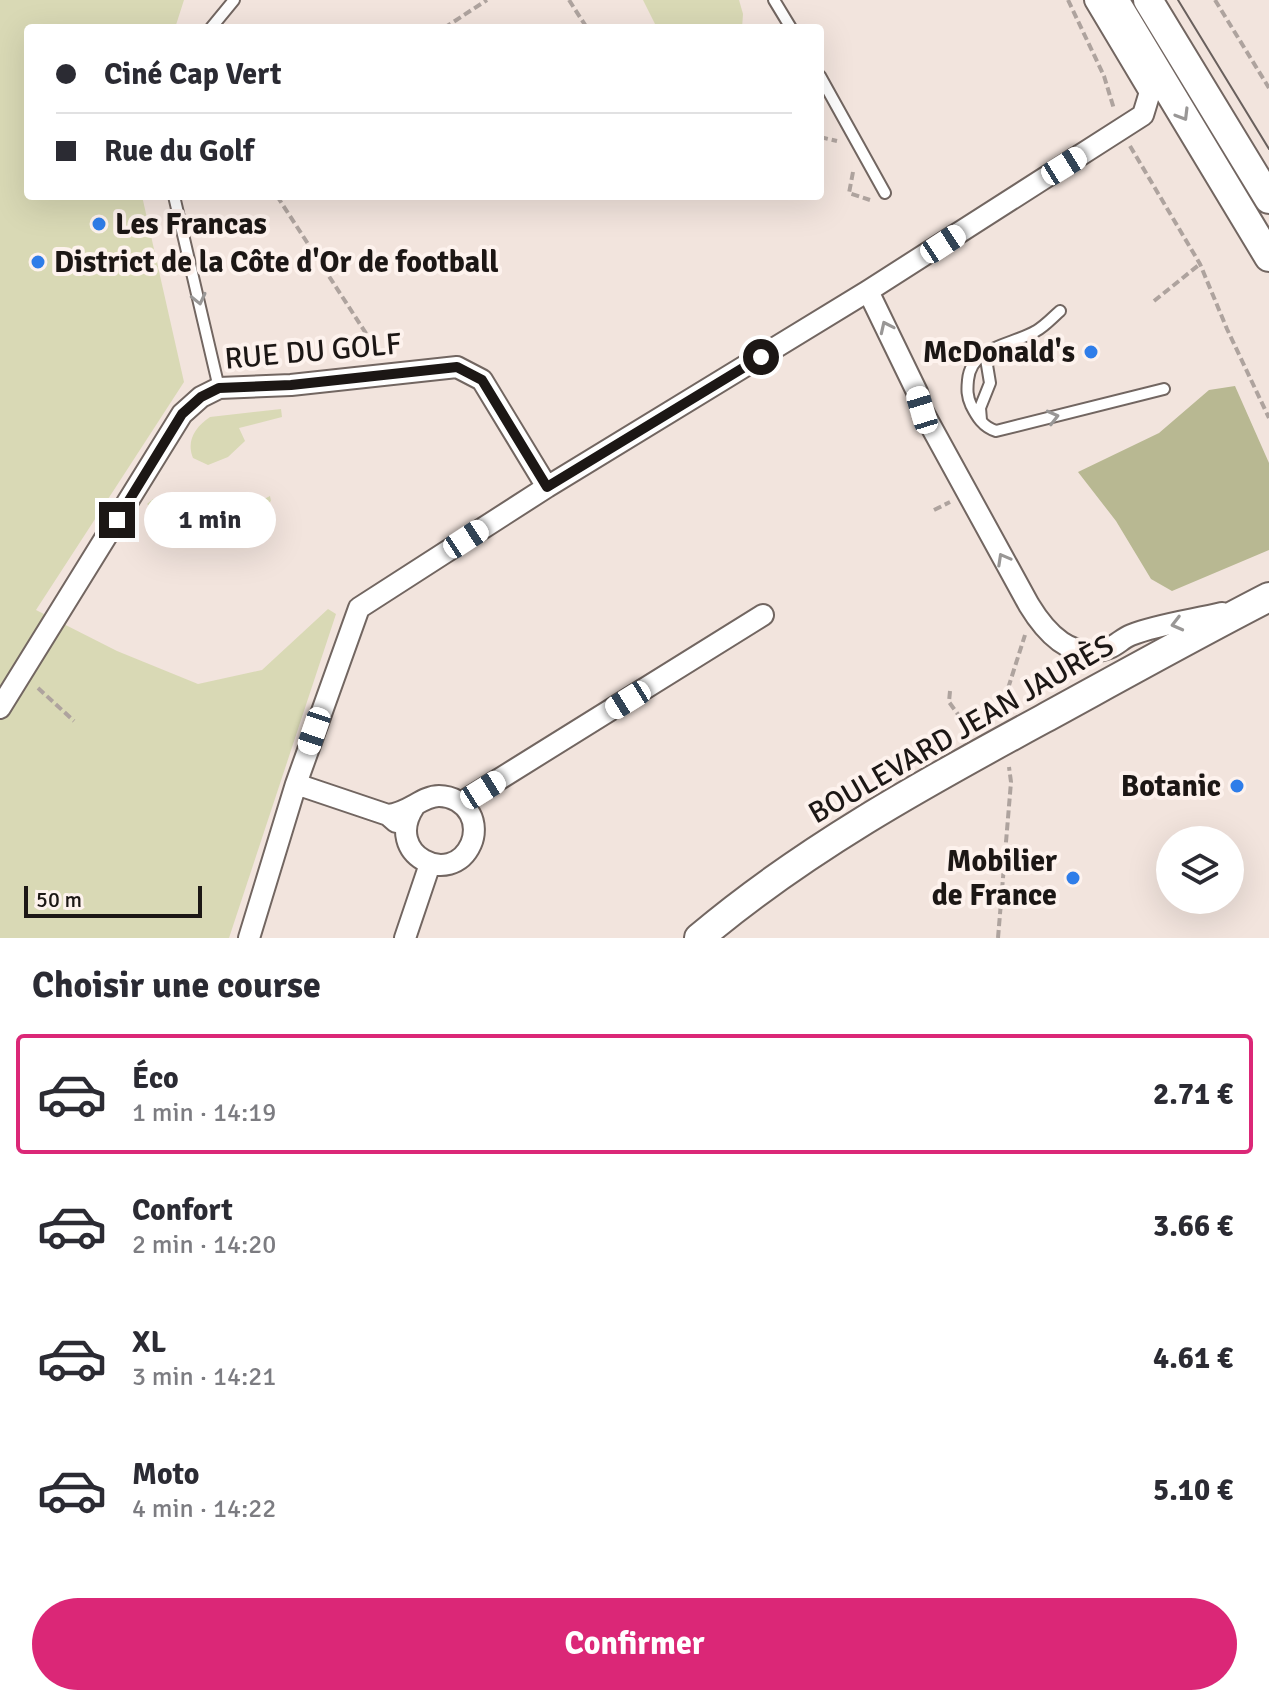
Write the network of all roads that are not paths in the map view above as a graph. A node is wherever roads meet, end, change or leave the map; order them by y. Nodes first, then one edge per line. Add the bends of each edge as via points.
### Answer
1 (234, 0) edge
2 (774, 0) edge
3 (1095, 0) edge
4 (1114, 0) edge
5 (1148, 0) edge
6 (214, 24) edge
7 (789, 24) edge
8 (824, 83) edge
9 (885, 193) dead end
10 (1269, 199) edge
11 (175, 200) edge
12 (1269, 257) edge
13 (868, 291) junction
14 (1060, 311) dead end
15 (985, 353) junction
16 (219, 388) junction
17 (1164, 389) dead end
18 (981, 421) junction
19 (547, 487) junction
20 (1264, 598) edge
21 (763, 615) dead end
22 (0, 708) edge
23 (296, 784) junction
24 (461, 803) junction
25 (414, 807) junction
26 (388, 815) junction
27 (406, 837) junction
28 (430, 864) junction
29 (249, 938) edge
30 (405, 938) edge
31 (699, 938) edge

1 - 6 lane
2 - 7 lane
3 - 13 street via 1150,92 1143,115
4 -> 12 street
5 - 10 street
8 - 9 lane
11 -> 16 lane
13 - 19 street
20 -> 13 street via 1131,635 1108,648 1081,650 1051,636 922,410
14 - 15 lane via 1036,331
15 - 18 lane via 990,383
15 - 18 lane via 969,374 967,397
16 - 19 street, RUE DU GOLF via 457,367 482,380
16 - 22 street, RUE DU GOLF via 182,414
18 -> 17 lane via 996,431
19 - 23 street via 359,608
20 - 31 street, BOULEVARD JEAN JAURÈS via 838,835 743,900
21 - 24 street
23 - 26 street
23 - 29 street
24 - 25 street via 442,795
24 - 28 street via 474,823 471,846 453,862
25 - 26 street
25 - 27 street
26 - 27 street
27 - 28 street via 414,854
28 - 30 street

